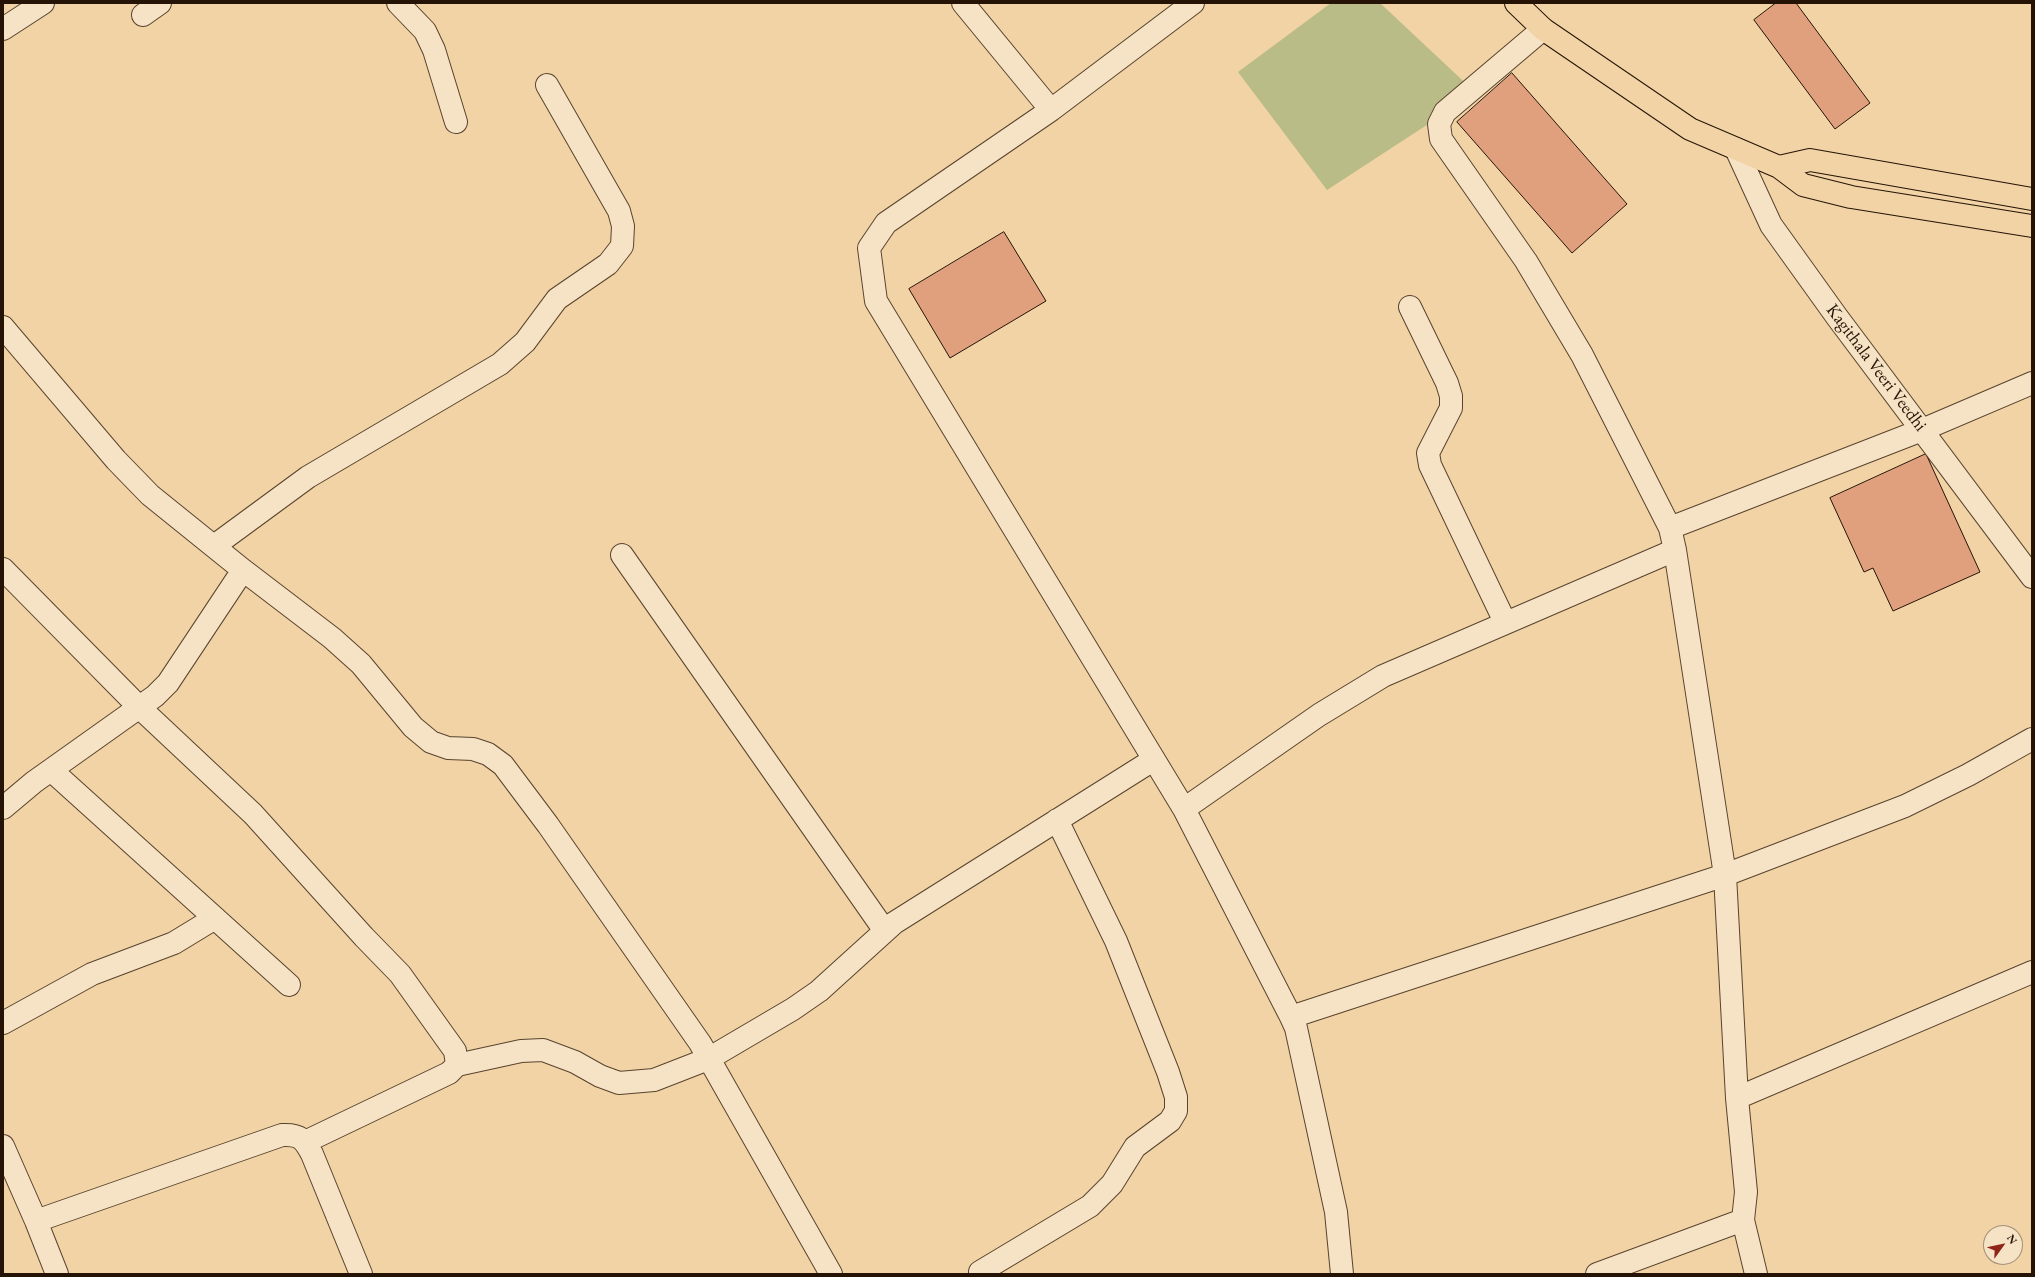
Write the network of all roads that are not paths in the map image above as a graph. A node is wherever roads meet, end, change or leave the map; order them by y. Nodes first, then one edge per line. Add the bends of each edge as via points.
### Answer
1 (43, 3) edge
2 (398, 3) edge
3 (963, 3) edge
4 (1193, 3) edge
5 (1516, 3) edge
6 (3, 29) edge
7 (1543, 29) junction
8 (547, 85) dead end
9 (1051, 110) junction
10 (456, 122) dead end
11 (1736, 149) junction
12 (1779, 167) junction
13 (2032, 199) edge
14 (2032, 226) edge
15 (1410, 307) dead end
16 (3, 327) edge
17 (2032, 383) edge
18 (1922, 430) junction
19 (1670, 528) junction
20 (214, 546) junction
21 (1675, 550) junction
22 (622, 555) dead end
23 (3, 569) edge
24 (243, 570) junction
25 (2032, 577) edge
26 (1505, 622) junction
27 (139, 707) junction
28 (2032, 739) edge
29 (1153, 760) junction
30 (51, 770) junction
31 (3, 808) edge
32 (1184, 809) junction
33 (1057, 820) junction
34 (1725, 875) junction
35 (215, 918) junction
36 (885, 931) junction
37 (2032, 972) edge
38 (289, 984) dead end
39 (1291, 1017) junction
40 (3, 1022) edge
41 (708, 1059) junction
42 (457, 1065) junction
43 (1737, 1098) junction
44 (306, 1142) junction
45 (3, 1146) edge
46 (1742, 1220) junction
47 (36, 1221) junction
48 (980, 1272) dead end
49 (56, 1274) edge
50 (361, 1274) edge
51 (831, 1274) edge
52 (1342, 1274) edge
53 (1597, 1274) edge
54 (1756, 1274) edge

1 - 6 street
2 - 10 street via 425,31 434,50
3 - 9 street
4 - 9 street
5 - 7 main road
7 - 11 main road via 1690,129
7 - 19 street via 1445,112 1439,124 1441,138 1526,261 1582,355
8 - 20 street via 619,210 623,226 622,246 608,264 557,299 525,342 500,364 308,477
9 - 29 street via 886,222 869,248 876,301
11 - 12 main road
11 - 18 street, Kagithala Veeri Veedhi via 1772,225
12 - 13 main road via 1810,160
12 - 14 main road via 1803,185 1851,197
15 - 26 street via 1451,396 1451,408 1428,452 1430,466
16 - 20 street via 140,485
17 - 18 street
18 - 19 street
18 - 25 street, Kagithala Veeri Veedhi
19 - 21 street
20 - 24 street
21 - 26 street
21 - 34 street
22 - 36 street
23 - 27 street
24 - 27 street via 168,683
24 - 41 street via 332,638 361,664 413,727 432,742 448,748 473,749 488,754 503,765 553,831 700,1043
26 - 32 street via 1384,676 1319,715
27 - 30 street
27 - 42 street via 253,814 400,974 455,1051
28 - 34 street via 1905,806
29 - 32 street
29 - 33 street
30 - 31 street
30 - 35 street
32 - 39 street
33 - 36 street
33 - 48 street via 1116,941 1168,1072 1176,1097 1176,1111 1170,1121 1135,1147 1112,1184 1090,1206
34 - 39 street
34 - 43 street
35 - 38 street
35 - 40 street via 174,943 92,974
36 - 41 street via 819,991
37 - 43 street
39 - 52 street via 1296,1028 1336,1212
41 - 42 street via 654,1080 619,1083 543,1050 521,1051
41 - 51 street
42 - 44 street via 449,1073
43 - 46 street via 1746,1192
44 - 47 street via 295,1134 282,1135
44 - 50 street
45 - 47 street
46 - 53 street
46 - 54 street
47 - 49 street

